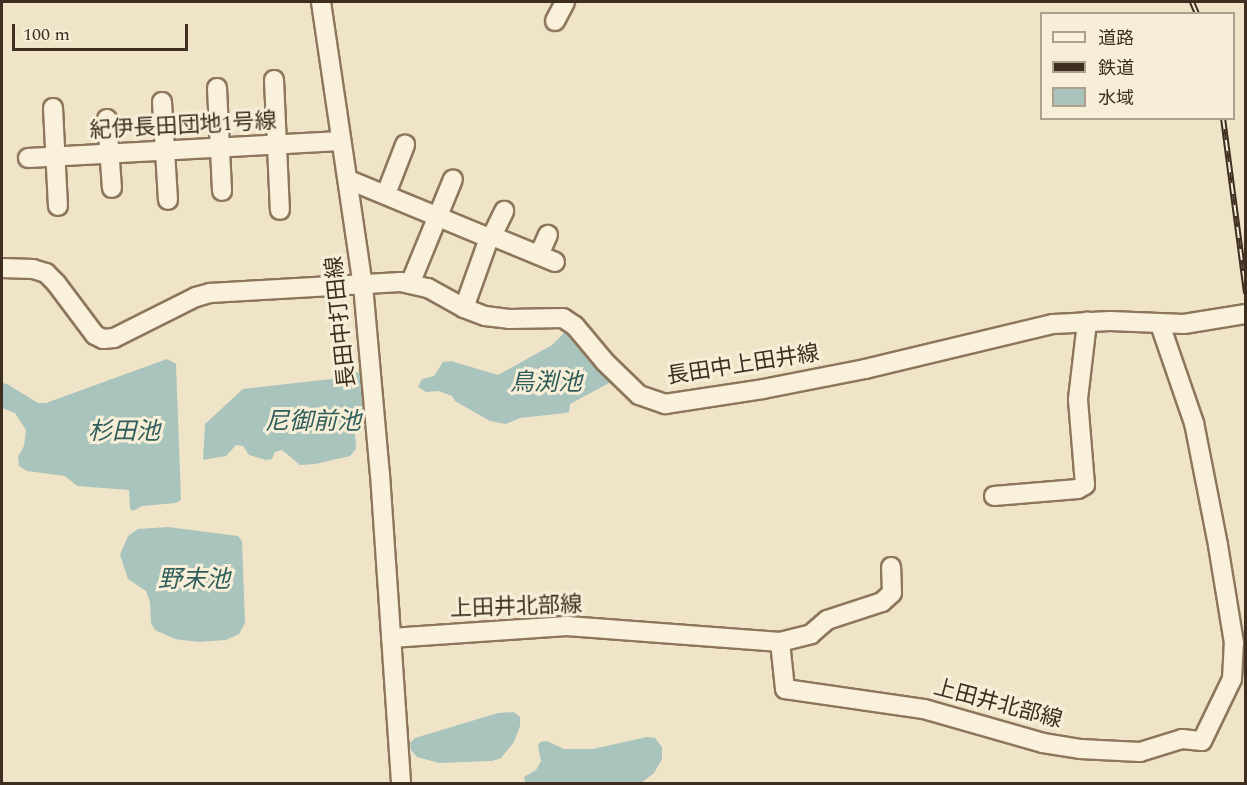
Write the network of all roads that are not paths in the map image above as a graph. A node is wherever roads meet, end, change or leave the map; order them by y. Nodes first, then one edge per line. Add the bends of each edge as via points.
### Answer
1 (321, 2) edge
2 (566, 2) edge
3 (555, 21) dead end
4 (274, 80) dead end
5 (218, 88) dead end
6 (162, 102) dead end
7 (53, 108) dead end
8 (107, 119) dead end
9 (341, 141) junction
10 (405, 145) dead end
11 (276, 146) junction
12 (220, 149) junction
13 (165, 151) junction
14 (109, 154) junction
15 (55, 157) junction
16 (28, 158) dead end
17 (453, 179) dead end
18 (349, 180) junction
19 (112, 188) dead end
20 (222, 191) dead end
21 (386, 194) junction
22 (168, 200) dead end
23 (58, 206) dead end
24 (280, 210) dead end
25 (504, 211) dead end
26 (438, 217) junction
27 (548, 235) dead end
28 (490, 237) junction
29 (2, 268) edge
30 (410, 284) junction
31 (363, 285) junction
32 (464, 308) junction
33 (1245, 314) edge
34 (1087, 322) junction
35 (1160, 324) junction
36 (994, 496) dead end
37 (891, 567) dead end
38 (391, 638) junction
39 (780, 642) junction
40 (401, 783) edge

1 - 9 street, 長田中打田線
2 - 3 street
4 - 11 street
5 - 12 street
6 - 13 street
7 - 15 street
8 - 14 street
9 - 11 street, 紀伊長田団地1号線
9 - 18 street, 長田中打田線
10 - 21 street
11 - 12 street, 紀伊長田団地1号線
11 - 24 street
12 - 13 street, 紀伊長田団地1号線
12 - 20 street
13 - 14 street, 紀伊長田団地1号線
13 - 22 street
14 - 15 street, 紀伊長田団地1号線
14 - 19 street
15 - 16 street, 紀伊長田団地1号線
15 - 23 street
17 - 26 street
18 - 21 street
18 - 31 street, 長田中打田線
21 - 26 street
25 - 28 street
26 - 28 street
26 - 30 street
27 - 28 street via 547,259
28 - 32 street
29 - 31 street, 長田中上田井線 via 46,273 95,335 103,339 114,338 210,293
30 - 31 street, 長田中上田井線
30 - 32 street, 長田中上田井線 via 428,288
31 - 38 street, 長田中打田線
32 - 34 street, 長田中上田井線 via 509,319 563,318 639,395 665,404 865,369 1053,324
33 - 35 street, 長田中上田井線
34 - 35 street, 長田中上田井線
34 - 36 street via 1078,399 1085,485 1078,489
35 - 39 street, 上田井北部線 via 1194,423 1234,643 1232,679 1202,741 1182,739 1140,752 1080,749 1043,743 924,710 785,689
37 - 39 street via 892,593 882,602 827,620 811,634
38 - 39 street, 上田井北部線 via 567,626
38 - 40 street, 長田中打田線

